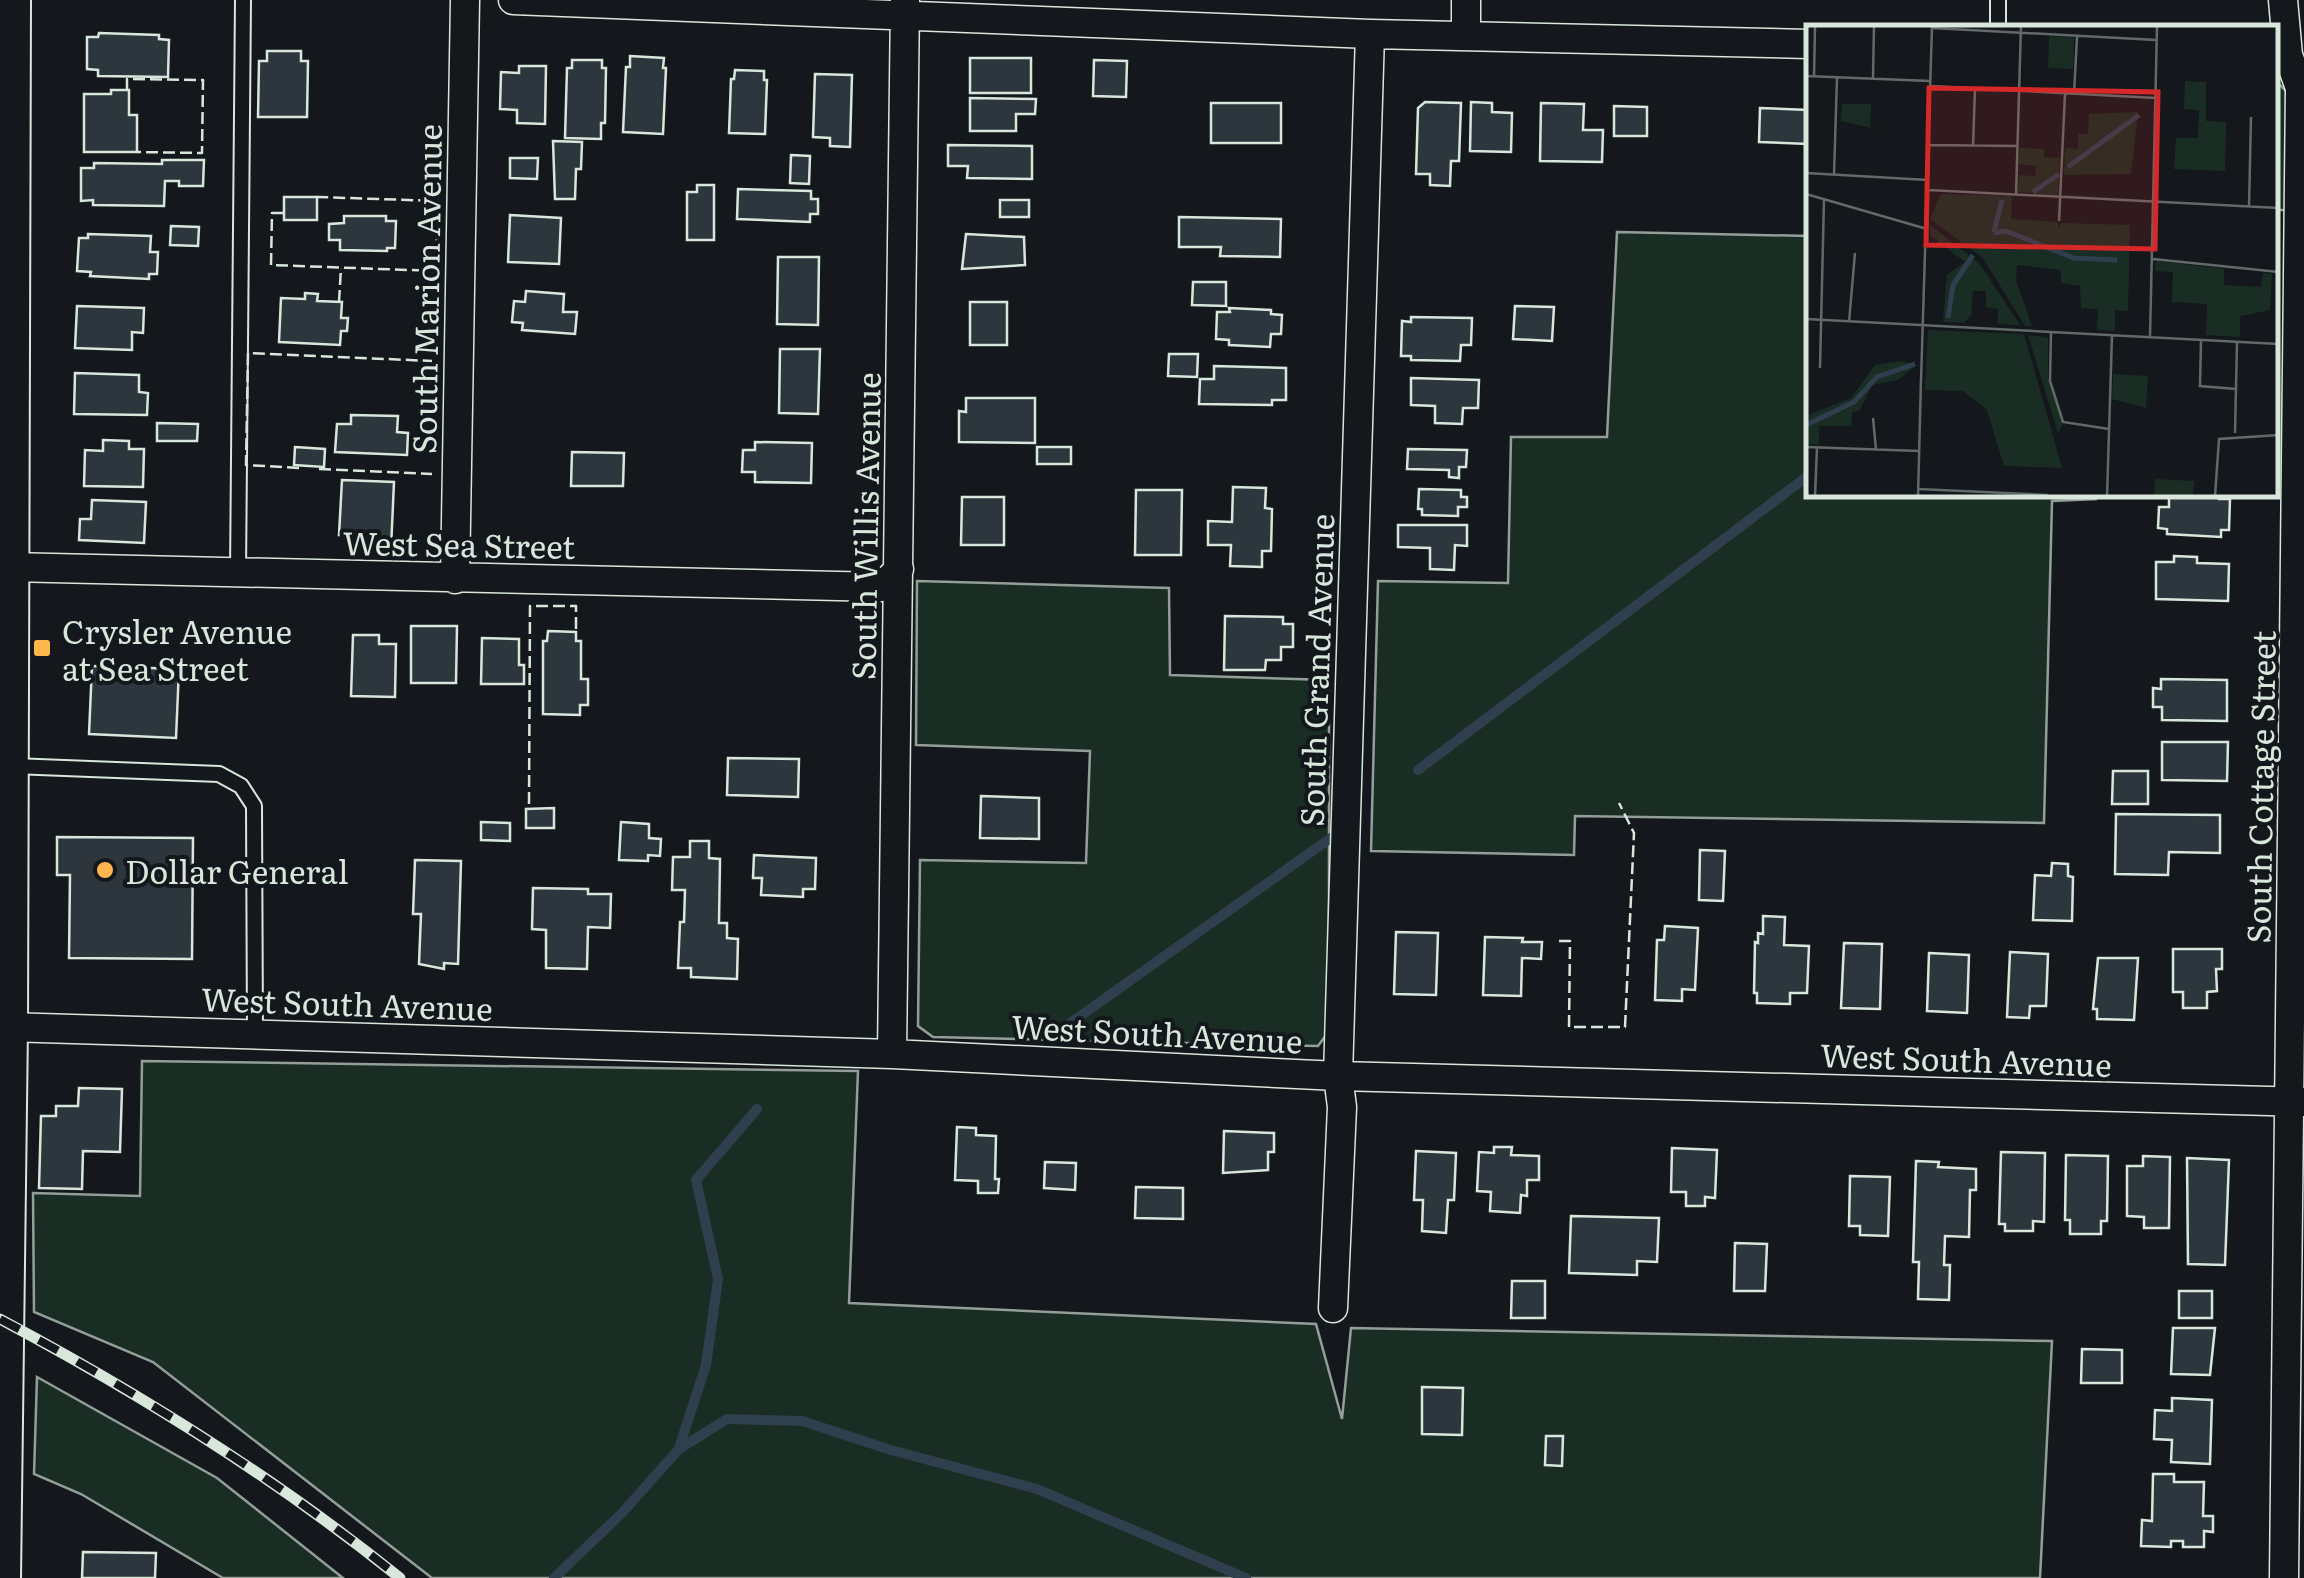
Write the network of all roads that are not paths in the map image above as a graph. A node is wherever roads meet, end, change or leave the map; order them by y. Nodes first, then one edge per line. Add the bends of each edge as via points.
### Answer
1 (10, 0) edge
2 (243, 0) edge
3 (464, 0) edge
4 (513, 0) edge
5 (1466, 0) edge
6 (2282, 0) edge
7 (905, 8) edge
8 (1370, 34) junction
9 (1466, 35) junction
10 (1806, 44) edge
11 (2282, 55) edge
12 (2302, 260) edge
13 (9, 567) junction
14 (899, 569) junction
15 (238, 573) junction
16 (454, 578) junction
17 (4, 702) edge
18 (8, 766) junction
19 (3, 920) edge
20 (7, 1028) junction
21 (254, 1035) junction
22 (892, 1054) junction
23 (1338, 1076) junction
24 (2297, 1102) edge
25 (1333, 1308) dead end
26 (0, 1412) edge
27 (0, 1578) edge
28 (2284, 1578) edge

1 - 13 main road
2 - 15 lane
3 - 16 street, South Marion Avenue
4 - 7 street
5 - 9 street
6 - 11 street, South Cottage Street
7 - 8 street
7 - 14 street, South Willis Avenue
8 - 9 street
8 - 23 street, South Grand Avenue
9 - 10 street
11 - 12 street, South Cottage Street via 2300,88
12 - 24 street, South Cottage Street
13 - 15 street, West Sea Street
13 - 17 main road
14 - 16 street, West Sea Street via 882,587
14 - 22 street, South Willis Avenue
15 - 16 street, West Sea Street
17 - 18 main road
18 - 19 main road
18 - 21 lane via 219,774 241,786 254,806
19 - 20 main road
20 - 21 street, West South Avenue
20 - 26 main road
21 - 22 street, West South Avenue
22 - 23 street, West South Avenue
23 - 24 street, West South Avenue
23 - 25 street, South Grand Avenue
24 - 28 street, South Cottage Street
26 - 27 main road

